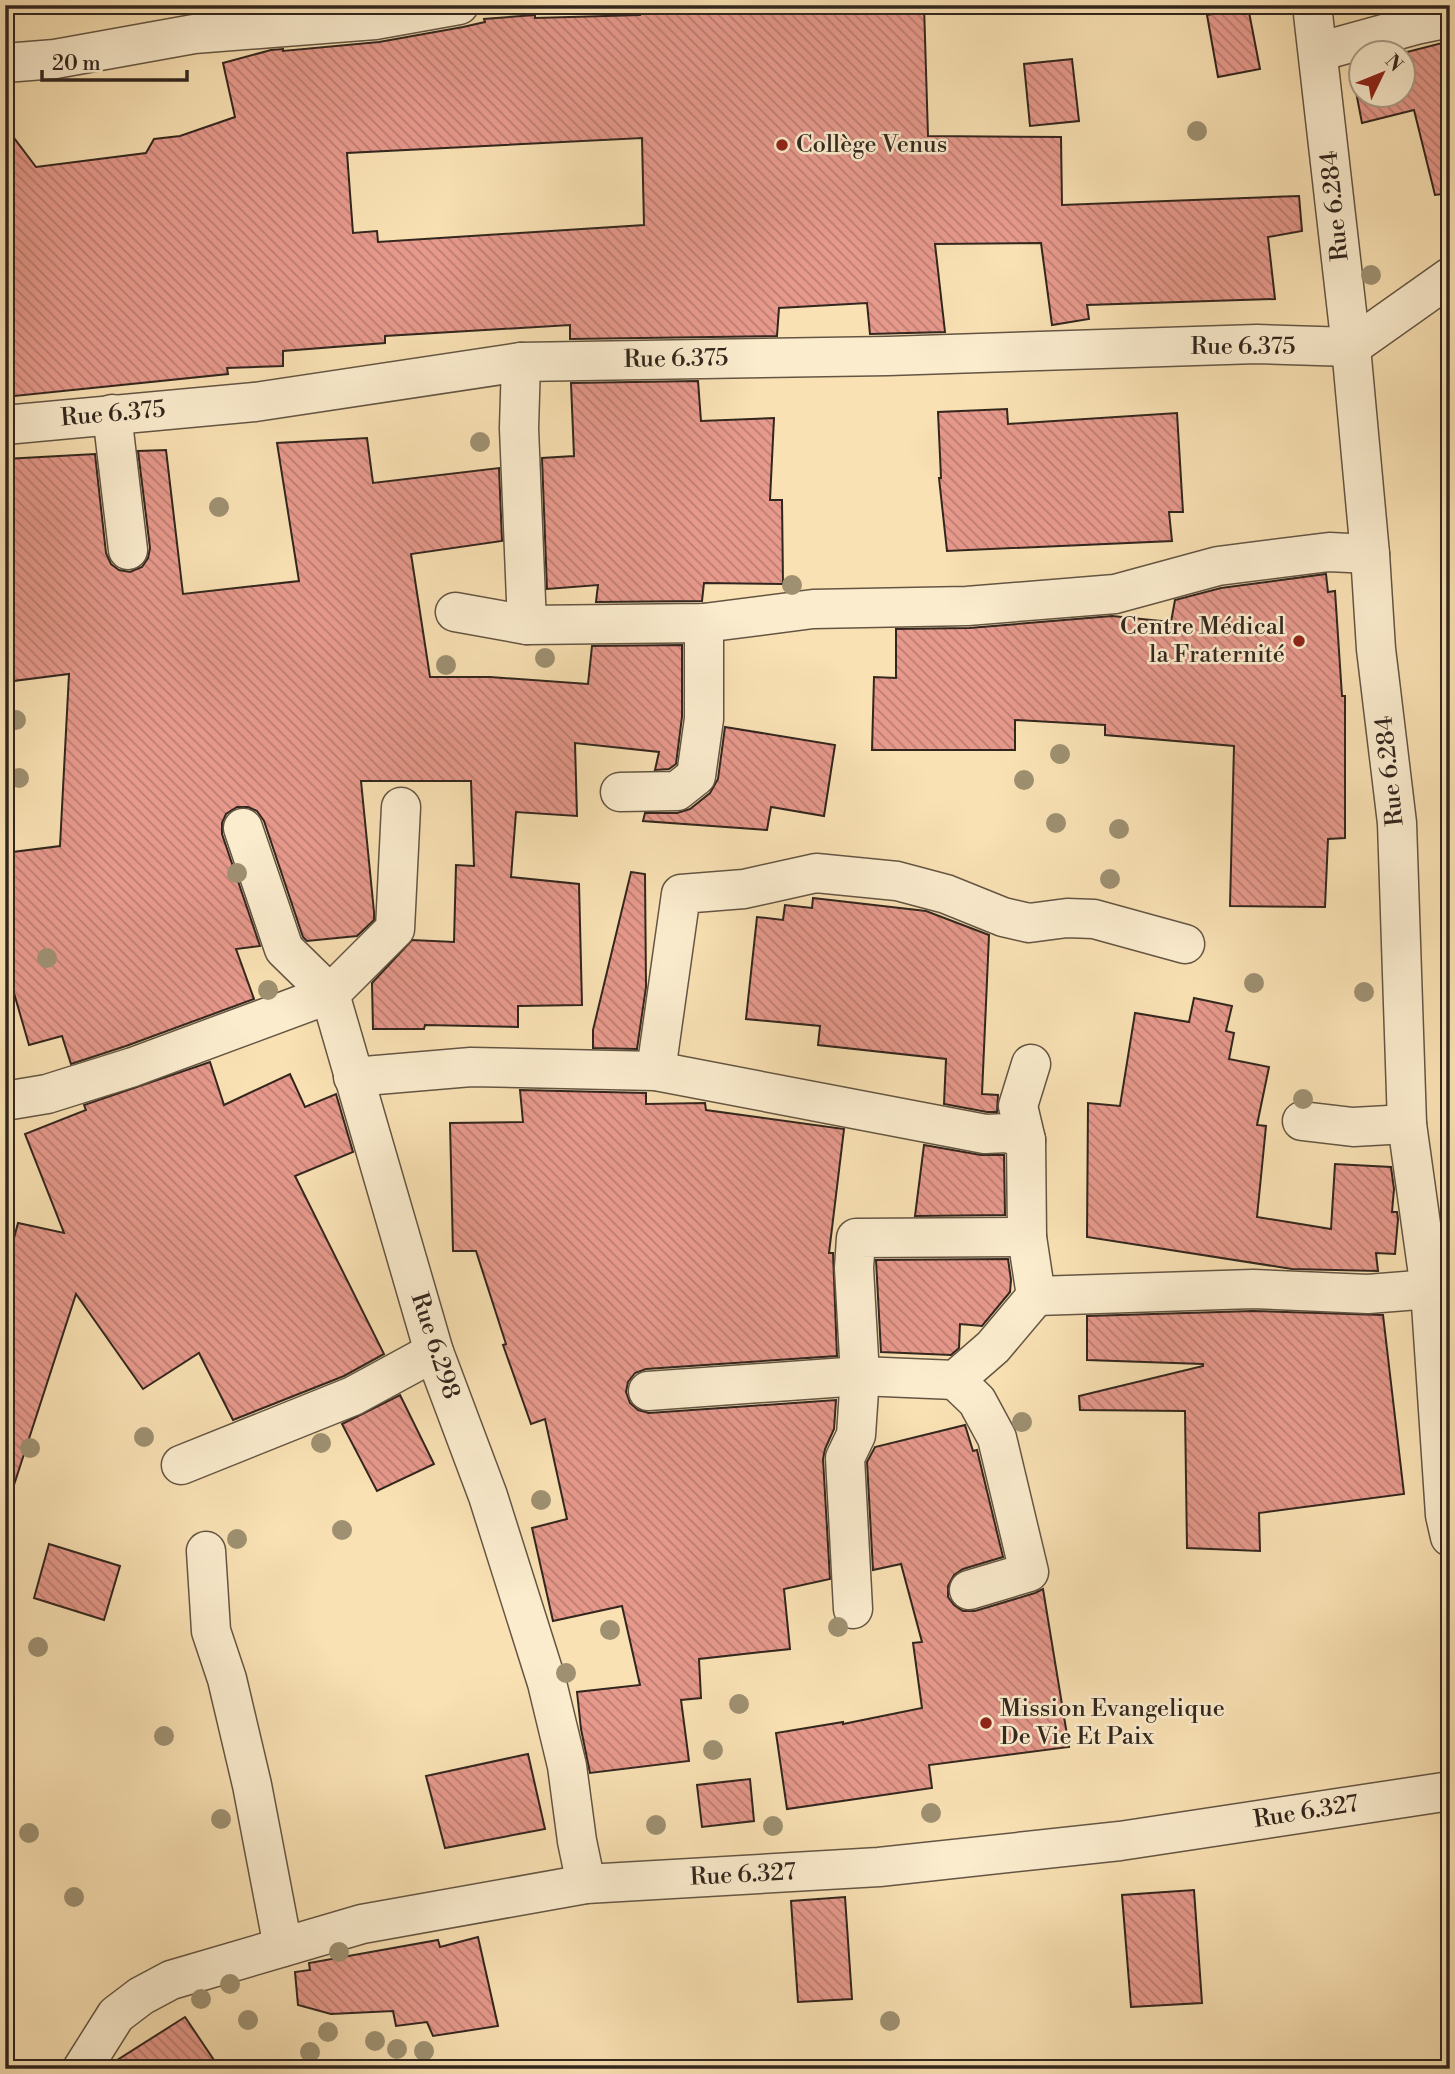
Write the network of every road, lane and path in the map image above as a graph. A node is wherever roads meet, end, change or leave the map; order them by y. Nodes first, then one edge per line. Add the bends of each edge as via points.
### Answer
1 (460, 5) edge
2 (1312, 5) edge
3 (1450, 18) edge
4 (188, 20) edge
5 (1318, 52) junction
6 (5, 63) edge
7 (1450, 277) edge
8 (1350, 347) junction
9 (521, 362) junction
10 (112, 414) junction
11 (5, 425) edge
12 (128, 550) dead end
13 (1370, 554) junction
14 (455, 612) dead end
15 (704, 623) junction
16 (527, 625) junction
17 (620, 792) dead end
18 (401, 807) dead end
19 (243, 828) dead end
20 (1185, 944) dead end
21 (330, 994) junction
22 (1031, 1064) dead end
23 (656, 1071) junction
24 (353, 1077) junction
25 (5, 1101) edge
26 (1302, 1121) dead end
27 (1407, 1124) junction
28 (1026, 1140) junction
29 (1027, 1237) junction
30 (1440, 1283) edge
31 (1036, 1296) junction
32 (435, 1353) junction
33 (860, 1376) junction
34 (955, 1380) junction
35 (648, 1391) dead end
36 (181, 1465) dead end
37 (1450, 1537) edge
38 (206, 1551) dead end
39 (969, 1590) dead end
40 (853, 1609) dead end
41 (1450, 1791) edge
42 (586, 1884) junction
43 (283, 1947) junction
44 (82, 2069) edge

1 - 4 street via 375,20
2 - 5 street, Rue 6.284
3 - 5 street
4 - 6 street via 55,59
5 - 8 street, Rue 6.284
7 - 8 street
8 - 9 street, Rue 6.375 via 1257,344
8 - 13 street, Rue 6.284
9 - 10 street, Rue 6.375 via 255,402
9 - 16 street via 519,428
10 - 11 street, Rue 6.375
10 - 12 street
13 - 15 street via 1329,552 1218,566 1115,594 967,606 813,609
13 - 27 street, Rue 6.284 via 1376,649 1397,823
14 - 16 street
15 - 16 street
15 - 17 street via 704,719 696,776 677,791
18 - 21 street via 395,929
19 - 21 street via 284,949
20 - 23 street via 1094,919 1029,923 897,881 829,874 681,894
21 - 24 street, Rue 6.298
21 - 25 street via 133,1067 47,1094
22 - 28 street via 1018,1106
23 - 24 street via 471,1067
23 - 28 street via 985,1133 1008,1133
24 - 32 street, Rue 6.298
26 - 27 street via 1353,1127
27 - 30 street, Rue 6.284
28 - 29 street
29 - 31 street
29 - 33 street via 856,1238
30 - 31 street via 1368,1294 1253,1289
30 - 37 street, Rue 6.284 via 1445,1515
31 - 34 street via 993,1347
32 - 36 street via 352,1396
32 - 42 street, Rue 6.298 via 488,1496 547,1684 567,1766
33 - 34 street
33 - 35 street
33 - 40 street via 856,1435 845,1458
34 - 39 street via 977,1401 997,1438 1029,1572
38 - 43 street via 211,1631 252,1784
41 - 42 street, Rue 6.327 via 1120,1841 879,1867
42 - 43 street, Rue 6.327 via 362,1924
43 - 44 street, Rue 6.327 via 171,1980 141,1996 116,2015

